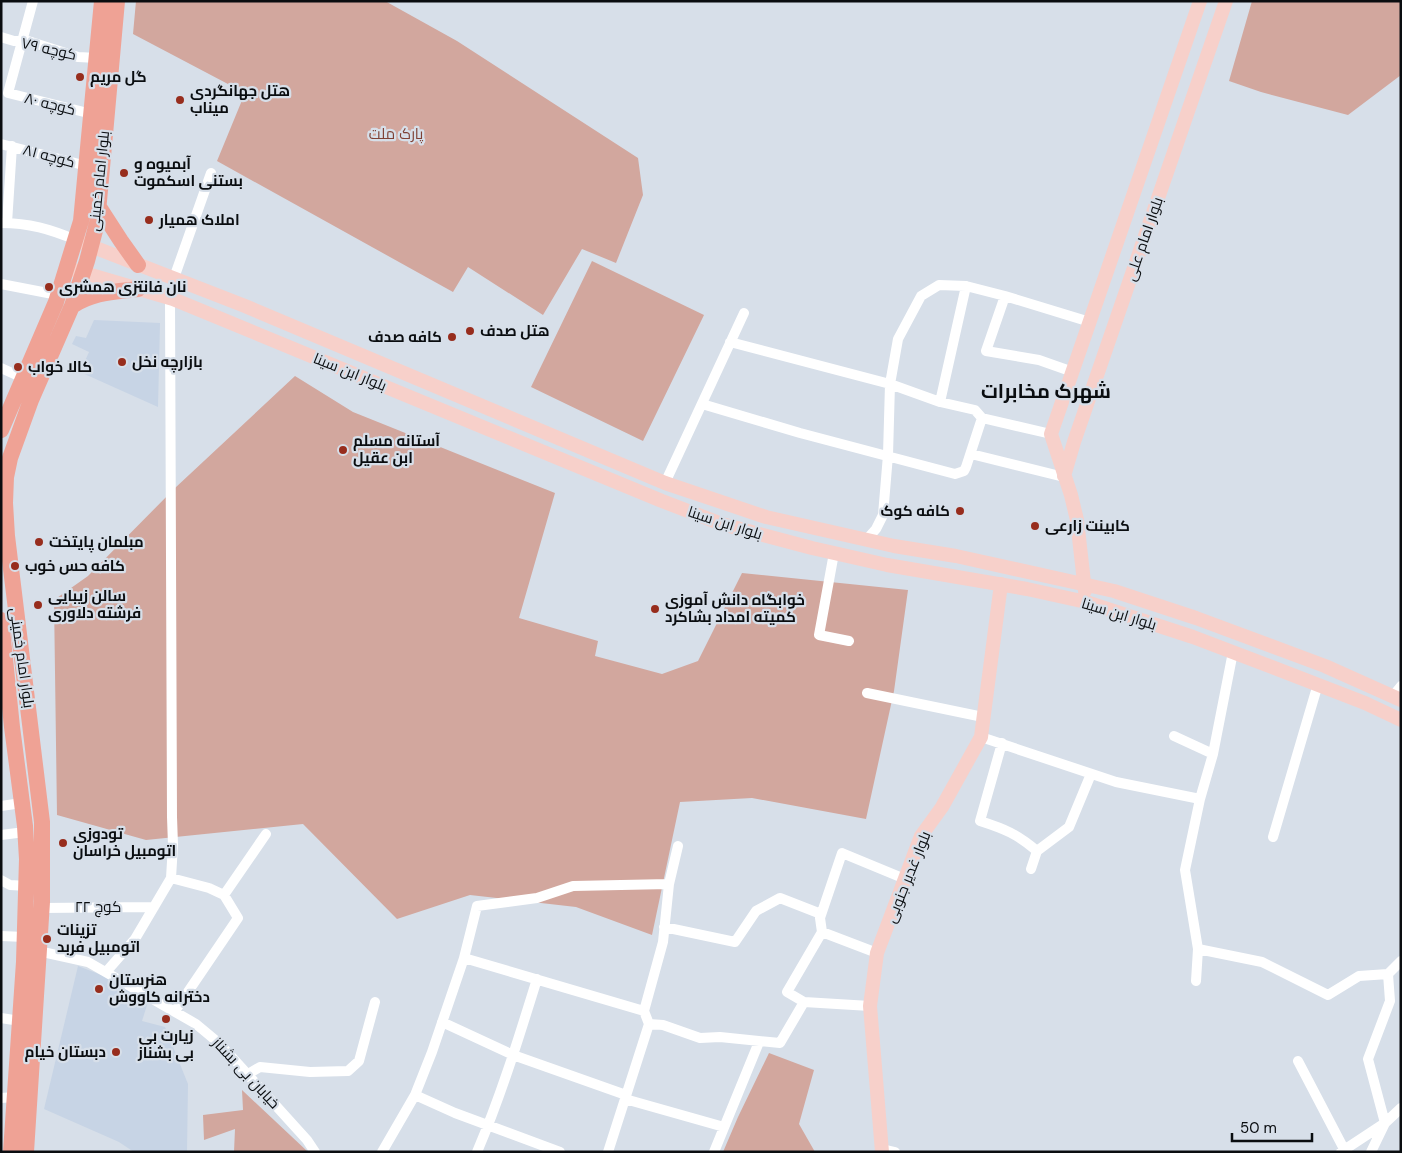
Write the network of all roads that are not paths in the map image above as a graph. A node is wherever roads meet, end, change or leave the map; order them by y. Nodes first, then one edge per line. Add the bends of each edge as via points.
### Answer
1 (33, 1) edge
2 (102, 1) edge
3 (117, 1) edge
4 (1200, 1) edge
5 (1226, 1) edge
6 (1, 37) edge
7 (21, 41) junction
8 (97, 58) junction
9 (92, 114) junction
10 (1, 144) edge
11 (12, 146) junction
12 (87, 166) junction
13 (211, 173) dead end
14 (5, 184) edge
15 (99, 206) junction
16 (4, 223) edge
17 (84, 243) junction
18 (138, 264) junction
19 (68, 268) junction
20 (83, 272) junction
21 (174, 278) junction
22 (1, 284) edge
23 (966, 286) junction
24 (138, 289) junction
25 (58, 295) junction
26 (1005, 296) junction
27 (170, 299) junction
28 (72, 306) junction
29 (744, 313) dead end
30 (1090, 322) junction
31 (730, 342) junction
32 (1, 368) edge
33 (1073, 372) junction
34 (23, 378) junction
35 (890, 384) junction
36 (940, 402) junction
37 (702, 404) junction
38 (982, 418) junction
39 (2, 427) edge
40 (1051, 434) junction
41 (971, 454) junction
42 (888, 455) junction
43 (1064, 477) junction
44 (664, 483) junction
45 (867, 539) junction
46 (834, 553) junction
47 (1001, 584) junction
48 (1085, 584) junction
49 (1086, 602) junction
50 (1, 620) edge
51 (849, 640) dead end
52 (1233, 652) junction
53 (1318, 684) junction
54 (868, 693) dead end
55 (1398, 694) edge
56 (28, 702) junction
57 (10, 704) junction
58 (983, 718) junction
59 (1401, 720) edge
60 (981, 736) junction
61 (1174, 736) dead end
62 (1002, 744) junction
63 (1213, 754) junction
64 (1091, 774) junction
65 (1200, 799) junction
66 (22, 803) junction
67 (1, 806) edge
68 (25, 832) junction
69 (266, 834) dead end
70 (1, 835) edge
71 (1273, 837) dead end
72 (678, 846) dead end
73 (1038, 851) junction
74 (1032, 869) dead end
75 (171, 878) junction
76 (905, 879) junction
77 (1, 880) edge
78 (668, 884) junction
79 (27, 886) junction
80 (224, 895) junction
81 (154, 907) junction
82 (41, 908) junction
83 (821, 914) junction
84 (664, 927) junction
85 (822, 932) junction
86 (1, 936) edge
87 (25, 937) junction
88 (1198, 949) junction
89 (38, 951) junction
90 (877, 953) junction
91 (464, 958) junction
92 (1401, 961) edge
93 (106, 972) junction
94 (1388, 974) junction
95 (537, 979) junction
96 (1196, 981) dead end
97 (375, 1002) dead end
98 (804, 1002) junction
99 (870, 1006) junction
100 (644, 1011) junction
101 (175, 1012) junction
102 (1, 1018) edge
103 (20, 1021) junction
104 (442, 1022) junction
105 (649, 1024) junction
106 (759, 1042) junction
107 (514, 1055) junction
108 (1298, 1060) dead end
109 (248, 1074) junction
110 (415, 1095) junction
111 (626, 1097) junction
112 (8, 1098) edge
113 (1401, 1108) edge
114 (1385, 1123) junction
115 (489, 1125) junction
116 (724, 1128) junction
117 (1343, 1150) edge
118 (15, 1151) edge
119 (886, 1151) edge
120 (315, 1152) edge
121 (382, 1152) edge
122 (478, 1152) edge
123 (560, 1152) edge
124 (608, 1152) edge
125 (714, 1152) edge
126 (1372, 1152) edge

1 - 7 street
2 - 8 main road, بلوار امام خمینی
3 - 15 main road, بلوار امام خمینی
4 - 30 main road, بلوار امام علی
5 - 43 main road, بلوار امام علی
6 - 7 street, کوچه ۷۹
7 - 8 street, کوچه ۷۹
7 - 9 street, کوچه ۸۰ via 8,93
8 - 9 main road, بلوار امام خمینی
9 - 12 main road, بلوار امام خمینی
10 - 11 street, کوچه ۸۱
11 - 12 street, کوچه ۸۱
11 - 14 street
12 - 17 main road, بلوار امام خمینی via 81,221
13 - 21 street
14 - 16 street
15 - 17 main road, بلوار امام خمینی via 97,223
15 - 18 main road
16 - 17 street via 53,230
17 - 18 main road, بلوار ابن سینا
17 - 19 main road, بلوار امام خمینی
17 - 20 main road, بلوار امام خمینی
18 - 21 main road, بلوار ابن سینا
19 - 20 main road, بلوار ابن سینا
19 - 25 main road, بلوار امام خمینی
20 - 24 main road, بلوار ابن سینا
20 - 28 main road, بلوار امام خمینی
21 - 44 main road, بلوار ابن سینا
22 - 25 street
23 - 26 street
23 - 35 street via 939,285 921,296 898,339
23 - 36 street
24 - 27 main road, بلوار ابن سینا
24 - 28 main road via 98,293
25 - 34 main road, بلوار امام خمینی
26 - 30 street
26 - 33 street via 986,351 1039,360
27 - 46 main road, بلوار ابن سینا via 662,502 722,524
27 - 75 street
28 - 56 main road, بلوار امام خمینی via 18,431 6,477 7,536
29 - 31 street
30 - 33 main road, بلوار امام علی
31 - 35 street
31 - 37 street
32 - 34 street
33 - 40 main road, بلوار امام علی
34 - 39 main road, بلوار امام خمینی
35 - 36 street
35 - 42 street
36 - 38 street via 975,410
37 - 42 street
37 - 44 street
38 - 40 street
38 - 41 street
40 - 43 main road
41 - 42 street via 964,471 956,474
41 - 43 street
42 - 45 street via 883,515
43 - 48 main road via 1077,520
44 - 45 main road, بلوار ابن سینا via 766,517
45 - 48 main road, بلوار ابن سینا
46 - 47 main road, بلوار ابن سینا
46 - 51 street via 819,634
47 - 49 main road, بلوار ابن سینا
47 - 58 main road, بلوار غدیر جنوبی
48 - 49 main road
48 - 55 main road, بلوار ابن سینا via 1196,618
49 - 52 main road, بلوار ابن سینا
50 - 57 main road, بلوار امام خمینی
52 - 53 main road, بلوار ابن سینا
52 - 63 street
53 - 59 main road, بلوار ابن سینا
53 - 71 street
54 - 58 street
56 - 57 main road
56 - 82 main road, بلوار امام خمینی via 42,822
57 - 66 main road, بلوار امام خمینی
58 - 60 main road, بلوار غدیر جنوبی
60 - 62 street
60 - 76 main road, بلوار غدیر جنوبی via 942,807 921,836
61 - 63 street
62 - 64 street
62 - 73 street via 980,821 1008,830
63 - 65 street
64 - 65 street via 1135,787
64 - 73 street via 1069,827
65 - 88 street via 1185,870
66 - 67 street
66 - 68 main road, بلوار امام خمینی
68 - 70 street
68 - 79 main road, بلوار امام خمینی
69 - 80 street
72 - 78 street
73 - 74 street
75 - 80 street
75 - 81 street
76 - 83 street via 842,853
76 - 90 main road, بلوار غدیر جنوبی
77 - 79 street via 10,885
78 - 84 street
78 - 91 street via 573,886 537,898 477,906
79 - 87 main road, بلوار امام خمینی
80 - 101 street via 238,918
81 - 82 street, کوچ ۲۲
81 - 93 street via 135,939
82 - 89 main road, بلوار امام خمینی
83 - 84 street via 780,898 756,911 736,942
83 - 85 street
84 - 100 street via 663,942
85 - 90 street
85 - 98 street via 788,992
86 - 87 street
87 - 103 main road, بلوار امام خمینی
88 - 94 street via 1262,962 1328,995 1359,976
88 - 96 street
89 - 93 street, خیابان بی بشناز via 88,962
89 - 118 main road, بلوار امام خمینی
90 - 99 main road, بلوار غدیر جنوبی
91 - 95 street
91 - 104 street
92 - 94 street
93 - 101 street, خیابان بی بشناز
94 - 114 street via 1390,1002 1368,1059
95 - 100 street
95 - 107 street
97 - 109 street via 360,1061 348,1071 310,1072 260,1067
98 - 99 street
98 - 106 street via 780,1043
99 - 119 main road, بلوار غدیر جنوبی
100 - 105 street
101 - 109 street, خیابان بی بشناز via 220,1044
102 - 103 street
103 - 112 main road, بلوار امام خمینی
104 - 107 street
104 - 110 street
105 - 106 street via 663,1025 700,1038
105 - 111 street
106 - 116 street
107 - 111 street
107 - 115 street
108 - 117 street
109 - 120 street, خیابان بی بشناز
110 - 115 street
110 - 121 street
111 - 116 street
111 - 124 street
112 - 118 main road, بلوار امام خمینی
113 - 114 street
114 - 117 street
114 - 126 street
115 - 122 street
115 - 123 street
116 - 125 street

